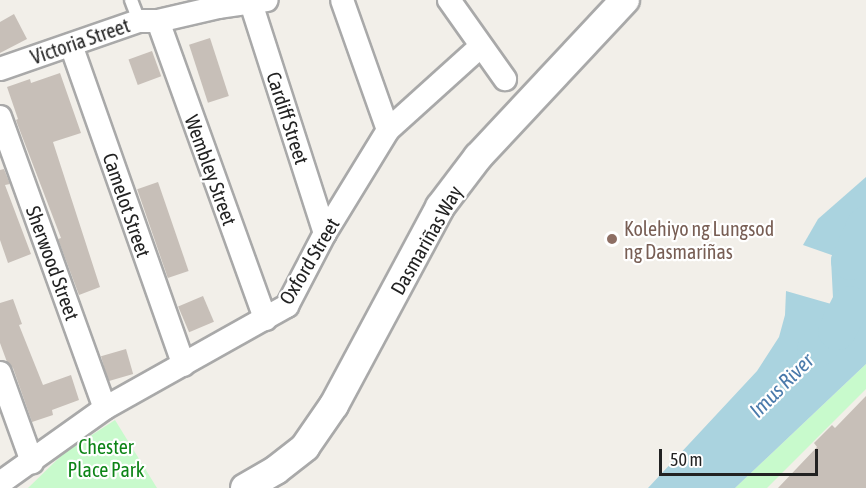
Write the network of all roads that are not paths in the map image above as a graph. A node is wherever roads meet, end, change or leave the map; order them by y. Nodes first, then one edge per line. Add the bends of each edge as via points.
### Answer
1 (342, 0) edge
2 (449, 0) edge
3 (626, 0) edge
4 (259, 2) edge
5 (217, 3) edge
6 (143, 14) edge
7 (71, 45) junction
8 (482, 46) junction
9 (0, 69) edge
10 (505, 79) dead end
11 (0, 117) edge
12 (387, 130) junction
13 (325, 233) junction
14 (265, 319) junction
15 (184, 365) junction
16 (0, 373) edge
17 (105, 408) junction
18 (32, 462) junction
19 (0, 483) edge
20 (245, 488) edge

1 - 12 street
2 - 8 street
3 - 20 street, Dasmariñas Way via 478,157 440,207 334,405 305,447
4 - 5 street, Victoria Street
4 - 13 street, Cardiff Street
5 - 6 street, Victoria Street
6 - 7 street, Victoria Street
6 - 14 street, Wembley Street
7 - 9 street, Victoria Street
7 - 15 street, Camelot Street
8 - 10 street
8 - 12 street, Oxford Street
11 - 17 street, Sherwood Street
12 - 13 street, Oxford Street
13 - 14 street, Oxford Street via 287,306
14 - 15 street, Oxford Street
15 - 17 street, Oxford Street
16 - 18 street
17 - 18 street, Oxford Street
18 - 19 street, Oxford Street

